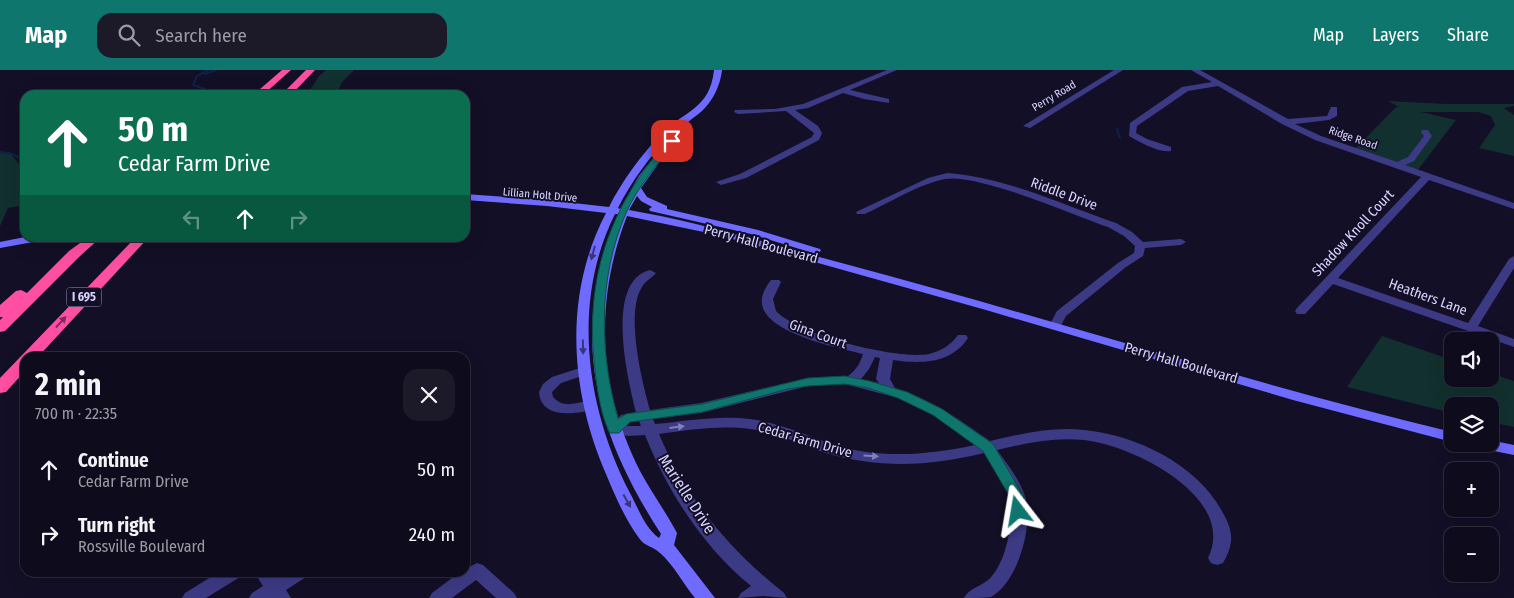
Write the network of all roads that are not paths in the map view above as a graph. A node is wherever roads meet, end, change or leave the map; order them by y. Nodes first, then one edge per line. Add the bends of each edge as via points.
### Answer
1 (286, 70) edge
2 (311, 70) edge
3 (718, 70) edge
4 (893, 70) edge
5 (1118, 70) edge
6 (1195, 70) edge
7 (1220, 84) junction
8 (264, 90) edge
9 (291, 90) edge
10 (844, 91) junction
11 (886, 101) dead end
12 (1334, 109) dead end
13 (788, 110) junction
14 (738, 112) dead end
15 (687, 119) junction
16 (1285, 122) junction
17 (1027, 126) dead end
18 (1425, 132) dead end
19 (1168, 149) dead end
20 (1396, 166) junction
21 (1427, 176) junction
22 (721, 182) dead end
23 (636, 187) junction
24 (470, 190) edge
25 (470, 198) edge
26 (612, 206) junction
27 (1514, 206) edge
28 (624, 208) junction
29 (861, 212) dead end
30 (677, 213) junction
31 (20, 242) edge
32 (89, 242) edge
33 (138, 242) edge
34 (1181, 242) dead end
35 (1140, 245) junction
36 (0, 246) edge
37 (74, 254) junction
38 (1514, 259) edge
39 (650, 273) dead end
40 (1332, 279) junction
41 (774, 282) dead end
42 (910, 283) junction
43 (1301, 311) dead end
44 (0, 313) edge
45 (1055, 326) junction
46 (0, 328) edge
47 (1471, 328) junction
48 (962, 338) dead end
49 (1514, 344) edge
50 (34, 352) edge
51 (870, 352) junction
52 (888, 356) junction
53 (20, 366) edge
54 (583, 371) junction
55 (850, 381) junction
56 (0, 388) edge
57 (890, 390) junction
58 (590, 406) junction
59 (702, 408) junction
60 (647, 423) junction
61 (704, 424) junction
62 (614, 430) junction
63 (1444, 435) edge
64 (988, 447) junction
65 (1499, 447) edge
66 (1514, 450) edge
67 (666, 547) junction
68 (1217, 558) dead end
69 (470, 576) edge
70 (226, 577) edge
71 (266, 577) edge
72 (295, 577) edge
73 (468, 577) edge
74 (763, 587) junction
75 (278, 593) edge
76 (191, 598) edge
77 (258, 598) edge
78 (438, 598) edge
79 (508, 598) edge
80 (706, 598) edge
81 (747, 598) edge
82 (778, 598) edge
83 (973, 598) edge

1 - 8 highway
2 - 9 highway
3 - 15 main road via 717,83 711,93
4 - 10 street
5 - 17 street, Perry Road
6 - 7 street, Ridge Road
7 - 16 street, Ridge Road
7 - 19 street via 1185,89 1133,125 1132,134 1137,138
10 - 11 street
10 - 13 street
12 - 16 street via 1333,116 1329,118
13 - 14 street
13 - 22 street via 815,128 816,138 743,176
15 - 23 main road via 689,122 658,156
15 - 26 main road via 680,121 652,150
16 - 20 street, Ridge Road via 1318,138
18 - 20 street via 1428,136 1410,159
20 - 21 street, Ridge Road
21 - 27 street, Ridge Road
21 - 40 street, Shadow Knoll Court
23 - 28 main road
23 - 30 main road via 646,200
24 - 26 main road, Lillian Holt Drive via 529,194
25 - 26 main road, Lillian Holt Drive
26 - 28 main road, Perry Hall Boulevard
26 -> 54 main road via 595,245 587,281
28 - 30 main road, Perry Hall Boulevard
28 - 42 main road, Perry Hall Boulevard
28 - 62 main road via 606,262 599,310 600,371
29 - 35 street, Riddle Drive via 930,180 964,177 991,182 1112,225
30 - 42 main road, Perry Hall Boulevard via 792,242
31 - 36 main road
32 - 37 highway, I 695
50 -> 33 highway, I 695
34 - 35 street
35 - 45 street via 1141,250 1136,257 1061,314
37 - 44 highway
37 - 46 highway, I 695
38 - 47 street
39 - 60 street, Marielle Drive via 633,295 629,328 634,382
40 - 43 street, Shadow Knoll Court
40 - 47 street, Heathers Lane
41 - 51 street, Gina Court via 767,292 767,303 773,316 798,330
42 - 45 main road, Perry Hall Boulevard
45 - 63 main road, Perry Hall Boulevard
47 - 49 street, Heathers Lane
48 - 52 street, Gina Court via 958,346 948,352 926,358
51 - 52 street, Gina Court
51 - 55 street via 867,364
52 - 57 street via 883,379
53 - 56 highway
54 - 58 main road
54 - 58 street via 552,383 545,397 561,409
55 - 57 street, Cedar Farm Drive
55 - 59 street, Cedar Farm Drive via 788,385
57 - 64 street, Cedar Farm Drive via 938,412
58 -> 67 main road via 603,451 624,498 651,541
59 - 60 street, Cedar Farm Drive
59 - 61 street
60 -> 61 street, Cedar Farm Drive
60 - 62 street, Cedar Farm Drive via 631,433
60 - 74 street, Marielle Drive via 669,473 704,526
61 -> 64 street, Cedar Farm Drive via 750,424 854,454 918,459
62 - 67 main road via 642,491 669,533
64 - 68 street via 1072,434 1104,438 1139,449 1188,479 1203,494 1223,532 1223,547
64 - 83 street via 1017,497 1018,524 1016,544 1008,565 995,584
65 - 66 main road
67 - 80 main road
69 - 79 street via 478,570
70 - 76 street
71 - 75 street
72 - 75 street
73 - 78 street
74 - 81 street
74 - 82 street, Marielle Drive
75 - 77 street

